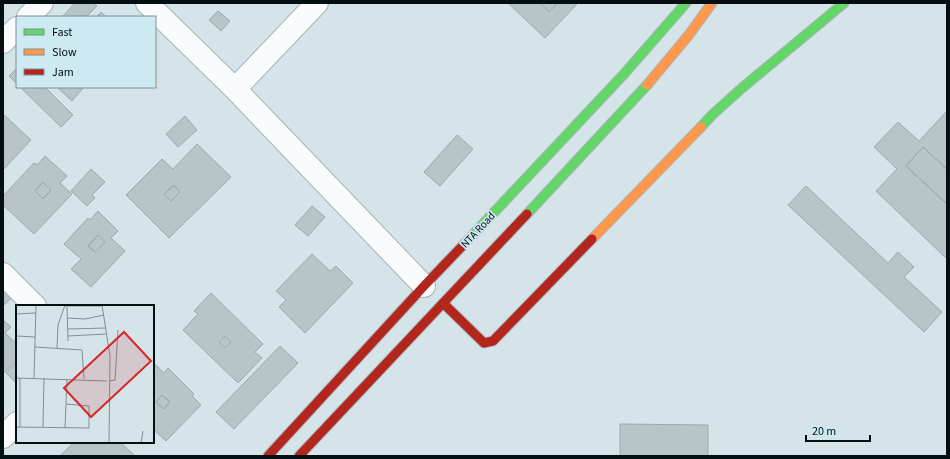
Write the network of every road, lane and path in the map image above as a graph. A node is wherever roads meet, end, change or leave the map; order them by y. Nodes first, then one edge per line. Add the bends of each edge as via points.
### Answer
1 (42, 3) edge
2 (147, 3) edge
3 (317, 3) edge
4 (686, 3) edge
5 (712, 3) edge
6 (844, 3) edge
7 (29, 16) edge
8 (16, 29) edge
9 (3, 42) edge
10 (235, 89) junction
11 (3, 274) edge
12 (424, 286) junction
13 (443, 303) junction
14 (34, 305) edge
15 (16, 424) edge
16 (3, 437) edge
17 (268, 456) edge
18 (299, 456) edge

1 - 7 street
2 - 10 street
3 - 10 street
4 - 12 main road, NTA Road via 624,74
5 - 13 main road via 640,94
6 - 13 main road via 712,116 493,341 484,343
8 - 9 street
10 - 12 street
11 - 14 street
12 - 17 main road, NTA Road
13 - 18 main road
15 - 16 street

